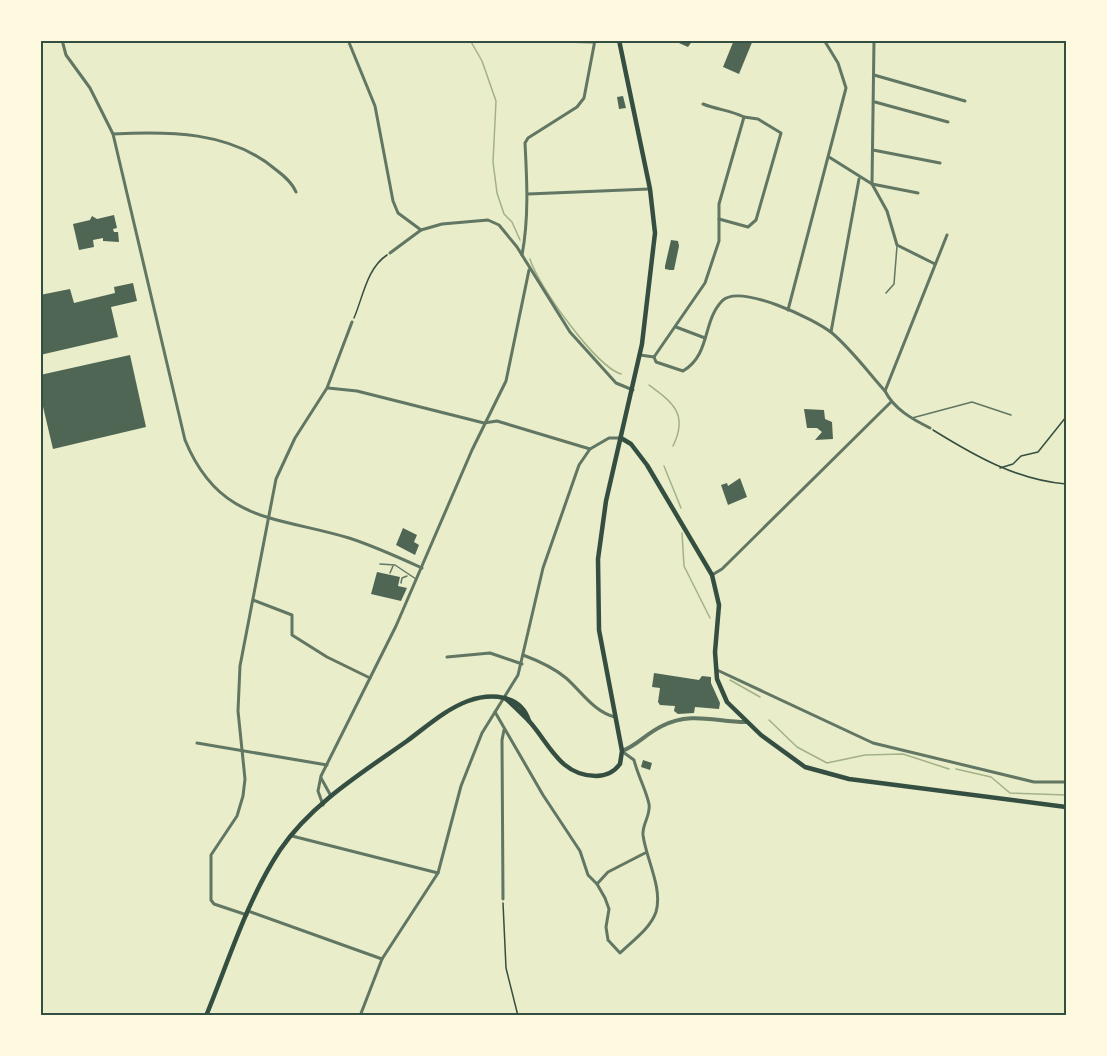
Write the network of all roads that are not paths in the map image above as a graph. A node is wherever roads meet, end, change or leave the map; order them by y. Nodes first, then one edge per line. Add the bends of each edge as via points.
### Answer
1 (62, 40) edge
2 (348, 40) edge
3 (515, 40) edge
4 (619, 40) edge
5 (824, 40) edge
6 (874, 40) edge
7 (595, 41) edge
8 (874, 75) junction
9 (964, 100) dead end
10 (874, 102) junction
11 (703, 104) dead end
12 (744, 117) junction
13 (948, 122) dead end
14 (112, 134) junction
15 (873, 150) junction
16 (828, 157) junction
17 (940, 164) dead end
18 (859, 179) junction
19 (872, 184) junction
20 (650, 189) junction
21 (296, 192) dead end
22 (918, 193) dead end
23 (528, 194) junction
24 (719, 219) junction
25 (421, 230) junction
26 (947, 235) dead end
27 (897, 245) junction
28 (390, 253) road end
29 (522, 256) junction
30 (935, 264) junction
31 (529, 270) junction
32 (886, 293) dead end
33 (788, 310) junction
34 (352, 322) road end
35 (676, 327) junction
36 (831, 332) junction
37 (705, 338) junction
38 (640, 355) junction
39 (654, 357) junction
40 (327, 388) junction
41 (633, 390) junction
42 (885, 391) junction
43 (891, 402) junction
44 (1011, 415) dead end
45 (911, 418) junction
46 (484, 423) junction
47 (930, 428) road end
48 (621, 438) junction
49 (590, 449) junction
50 (267, 519) junction
51 (380, 564) dead end
52 (395, 565) junction
53 (422, 568) junction
54 (390, 573) dead end
55 (712, 575) junction
56 (408, 576) junction
57 (417, 580) junction
58 (401, 583) dead end
59 (252, 600) junction
60 (523, 655) junction
61 (447, 657) dead end
62 (522, 664) junction
63 (715, 669) junction
64 (370, 678) junction
65 (505, 698) junction
66 (495, 712) junction
67 (615, 717) junction
68 (746, 723) junction
69 (504, 728) junction
70 (197, 742) dead end
71 (241, 750) junction
72 (622, 751) junction
73 (327, 765) junction
74 (321, 776) junction
75 (1066, 782) edge
76 (332, 797) junction
77 (323, 805) junction
78 (1066, 807) edge
79 (292, 836) junction
80 (645, 853) junction
81 (438, 873) junction
82 (597, 884) junction
83 (503, 899) road end
84 (248, 913) junction
85 (382, 960) junction
86 (206, 1016) edge
87 (360, 1016) edge

1 - 14 street via 66,55 90,88
2 - 25 street via 375,106 389,186 398,213
3 - 7 street
4 - 20 main road
5 - 16 street via 838,63 846,88
6 - 8 street
7 - 23 street via 584,98 577,107 525,142
8 - 9 street
8 - 10 street
10 - 13 street
10 - 15 street
11 - 12 street via 721,111 729,109
12 - 24 street via 719,204
12 - 24 street via 758,119 781,133 756,220 748,227
14 - 21 street via 194,135 249,150 286,178
14 - 50 street via 185,440 195,465 221,494 242,509
15 - 17 street
15 - 19 street
16 - 18 street
16 - 33 street
18 - 19 street
18 - 36 street
19 - 22 street
19 - 27 street via 887,211
20 - 23 street
20 - 38 main road via 654,243
23 - 29 street
24 - 35 street via 719,241 705,283
25 - 28 street
25 - 29 street via 453,222 488,220 503,229
26 - 30 street
27 - 30 street
27 - 32 lane via 894,284
29 - 31 street
30 - 42 street
31 - 41 street via 577,341 616,383
31 - 46 street via 506,381
33 - 36 street
33 - 37 street via 759,298 735,294 723,299
34 - 40 street
35 - 37 street
35 - 39 street
36 - 42 street
37 - 39 street via 695,364 683,371 656,362
38 - 39 street
38 - 41 main road
40 - 46 street via 357,391
40 - 50 street via 295,438 276,479
41 - 48 main road
42 - 43 street
43 - 45 street
43 - 55 street
44 - 45 lane via 972,402
45 - 47 street
46 - 49 street via 497,421
46 - 53 street
48 - 49 street via 609,438
48 - 55 main road via 631,444 647,465
48 - 67 main road via 601,525 597,579 599,630
49 - 60 street via 579,465 543,568
50 - 53 street via 348,538
50 - 59 street
51 - 52 lane
52 - 54 lane
52 - 56 lane
53 - 57 street
55 - 63 main road via 718,605
56 - 57 lane
56 - 58 lane
57 - 64 street
59 - 64 street via 292,615 292,635
59 - 71 street via 240,666
60 - 62 street
60 - 67 street via 544,662 601,712
61 - 62 street via 490,653
62 - 65 street
63 - 68 main road via 725,699
63 - 75 street via 873,743 1034,782
64 - 73 street
65 - 66 street
65 - 72 main road via 561,762 582,774 612,772 620,764
65 - 76 main road via 475,699 448,711
66 - 69 street
66 - 81 street via 482,733 461,786
67 - 72 main road
68 - 72 street via 705,717 682,719 648,733
68 - 78 main road via 805,767 849,779
69 - 82 street via 580,851 588,875
69 - 83 street
70 - 71 street
71 - 73 street
71 - 84 street via 243,796 237,816 211,855 211,900
72 - 80 street via 634,760 648,800 650,811 643,829
73 - 74 street
74 - 76 street
74 - 77 street via 318,791
76 - 77 main road
77 - 79 main road
79 - 81 street
79 - 84 main road via 269,868
80 - 82 street via 608,872
80 - 82 street via 658,895 655,914 648,927 620,953 608,940 609,909
81 - 85 street
84 - 85 street
84 - 86 main road
85 - 87 street

